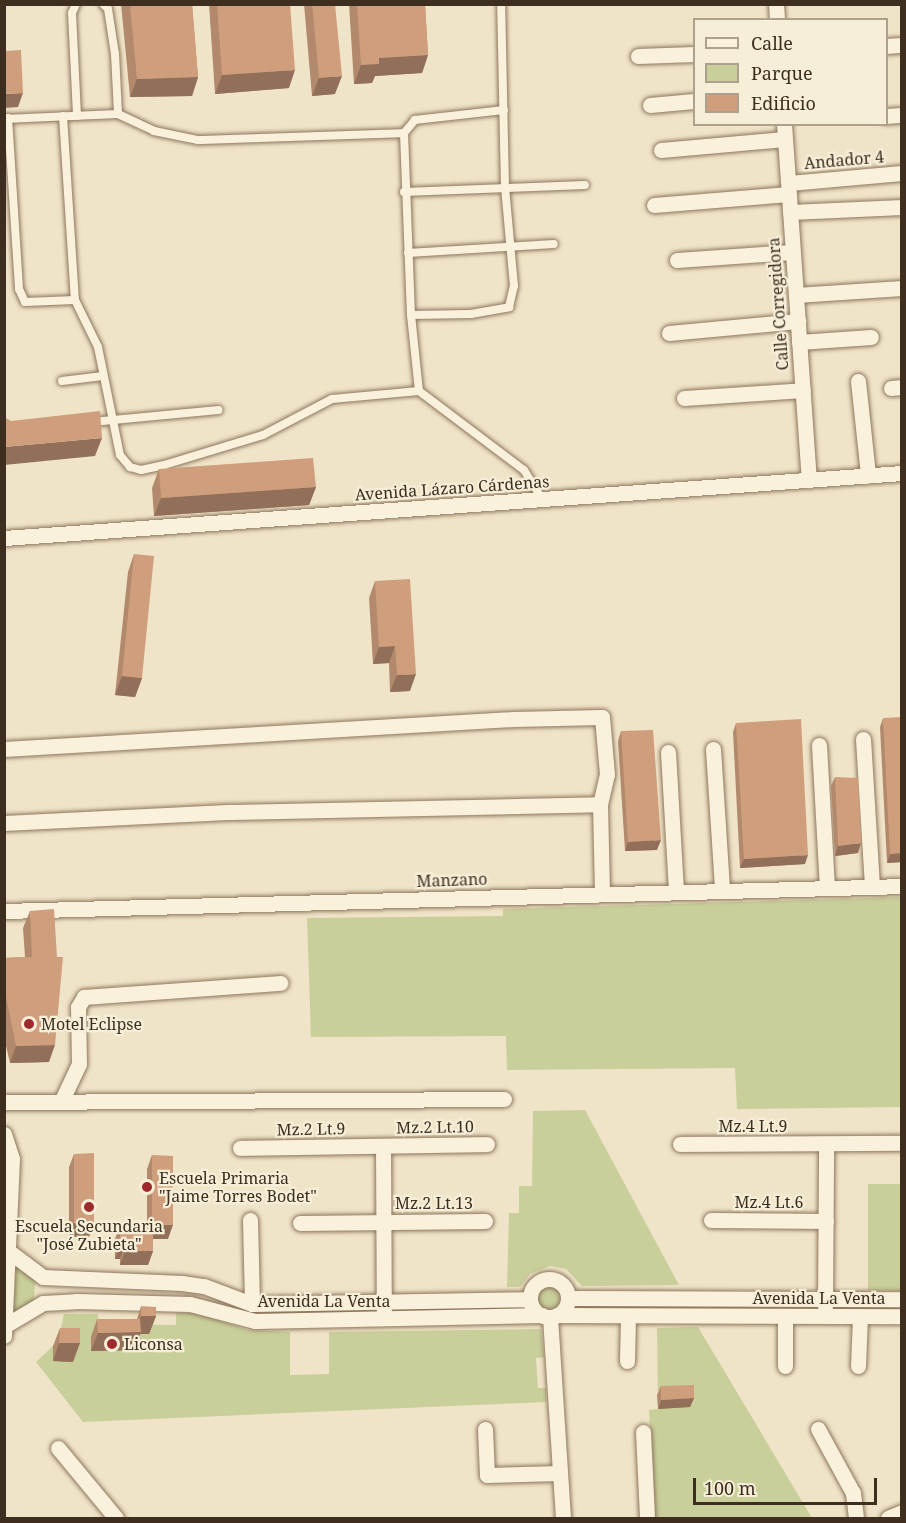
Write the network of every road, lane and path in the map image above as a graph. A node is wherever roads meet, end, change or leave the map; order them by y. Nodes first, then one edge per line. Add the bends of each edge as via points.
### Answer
1 (76, 4) edge
2 (103, 4) edge
3 (501, 4) edge
4 (693, 54) edge
5 (638, 56) dead end
6 (693, 101) edge
7 (650, 105) dead end
8 (504, 110) junction
9 (118, 114) junction
10 (63, 116) junction
11 (77, 116) junction
12 (6, 118) edge
13 (785, 132) edge
14 (404, 133) junction
15 (661, 150) dead end
16 (902, 173) edge
17 (585, 185) dead end
18 (506, 188) junction
19 (789, 189) junction
20 (404, 192) junction
21 (654, 205) dead end
22 (902, 207) edge
23 (790, 212) junction
24 (554, 244) dead end
25 (511, 248) junction
26 (792, 252) junction
27 (408, 253) junction
28 (677, 260) dead end
29 (902, 288) edge
30 (796, 296) junction
31 (75, 300) junction
32 (411, 315) junction
33 (798, 321) junction
34 (669, 333) dead end
35 (871, 337) dead end
36 (799, 342) junction
37 (103, 376) junction
38 (62, 381) dead end
39 (858, 381) dead end
40 (803, 390) junction
41 (419, 391) junction
42 (684, 398) dead end
43 (218, 410) dead end
44 (112, 419) junction
45 (78, 424) edge
46 (902, 473) edge
47 (868, 475) junction
48 (809, 480) junction
49 (542, 499) junction
50 (4, 538) edge
51 (864, 739) dead end
52 (819, 745) dead end
53 (4, 749) edge
54 (713, 749) dead end
55 (668, 752) dead end
56 (600, 804) junction
57 (4, 824) edge
58 (902, 885) edge
59 (872, 886) junction
60 (827, 887) junction
61 (722, 890) junction
62 (676, 891) junction
63 (602, 893) junction
64 (4, 911) edge
65 (281, 983) dead end
66 (504, 1099) dead end
67 (4, 1102) edge
68 (61, 1102) junction
69 (4, 1134) edge
70 (902, 1143) edge
71 (487, 1144) dead end
72 (680, 1144) dead end
73 (826, 1144) junction
74 (383, 1146) junction
75 (240, 1148) dead end
76 (250, 1220) dead end
77 (711, 1220) dead end
78 (383, 1221) junction
79 (485, 1221) dead end
80 (826, 1221) junction
81 (300, 1223) dead end
82 (7, 1250) junction
83 (43, 1277) junction
84 (100, 1282) junction
85 (568, 1298) junction
86 (825, 1298) junction
87 (530, 1299) junction
88 (384, 1301) junction
89 (100, 1302) junction
90 (902, 1303) edge
91 (43, 1304) junction
92 (252, 1304) junction
93 (550, 1316) junction
94 (628, 1316) junction
95 (785, 1316) junction
96 (825, 1316) junction
97 (860, 1316) junction
98 (902, 1316) edge
99 (384, 1319) junction
100 (5, 1331) edge
101 (627, 1361) dead end
102 (858, 1365) dead end
103 (785, 1366) dead end
104 (485, 1429) dead end
105 (818, 1429) dead end
106 (643, 1432) dead end
107 (58, 1448) dead end
108 (560, 1473) junction
109 (902, 1512) edge
110 (116, 1518) edge
111 (563, 1518) edge
112 (646, 1518) edge
113 (855, 1518) edge
114 (888, 1518) edge
115 (893, 1518) edge
116 (902, 1518) edge

1 - 11 lane via 72,13
2 - 9 lane via 108,9 115,54
3 - 8 lane
4 - 5 street
6 - 7 street
8 - 14 lane via 414,120
8 - 18 lane
9 - 11 lane
9 - 14 lane via 154,131 198,140
10 - 11 lane
10 - 12 lane
10 - 31 lane
12 - 31 lane via 19,289 25,302
13 - 15 street
13 - 19 street, Calle Corregidora
14 - 20 lane
16 - 19 street, Andador 4
17 - 18 lane
18 - 20 lane
18 - 25 lane
19 - 21 street, Andador 4
19 - 23 street, Calle Corregidora
20 - 27 lane
22 - 23 street
23 - 26 street, Calle Corregidora
24 - 25 lane
25 - 27 lane
25 - 32 lane via 514,286 509,307 471,314
26 - 28 street
26 - 30 street, Calle Corregidora
27 - 32 lane
29 - 30 street
30 - 33 street, Calle Corregidora
31 - 37 lane via 98,347
32 - 41 lane
33 - 34 street
33 - 36 street, Calle Corregidora
35 - 36 street
36 - 40 street, Calle Corregidora
37 - 38 lane
37 - 44 lane
39 - 47 street
40 - 42 street
40 - 48 street, Calle Corregidora
41 - 44 lane via 332,399 263,435 141,470 130,467 120,455
41 - 49 lane via 524,470
43 - 44 lane
44 - 45 lane
46 - 47 street, Avenida Lázaro Cárdenas
47 - 48 street, Avenida Lázaro Cárdenas
48 - 49 street, Avenida Lázaro Cárdenas
49 - 50 street, Avenida Lázaro Cárdenas
51 - 59 street
52 - 60 street
53 - 56 street via 593,715 602,717 607,774
54 - 61 street
55 - 62 street
56 - 57 street via 232,812
56 - 63 street
58 - 59 street, Manzano
59 - 60 street, Manzano
60 - 61 street, Manzano
61 - 62 street, Manzano
62 - 63 street, Manzano
63 - 64 street, Manzano
65 - 68 street via 84,997 78,1007 80,1064
66 - 68 street
67 - 68 street
69 - 82 street via 12,1159
70 - 73 street, Mz.4 Lt.9
71 - 74 street, Mz.2 Lt.10
72 - 73 street, Mz.4 Lt.9
73 - 80 street
74 - 75 street, Mz.2 Lt.9
74 - 78 street
76 - 92 street
77 - 80 street, Mz.4 Lt.6
78 - 79 street, Mz.2 Lt.13
78 - 81 street, Mz.2 Lt.13
78 - 88 street
80 - 86 street
82 - 83 street
82 - 100 street
83 - 84 street, Avenida La Venta
83 - 91 street
84 - 89 street
84 - 92 street, Avenida La Venta via 204,1286
85 - 86 street, Avenida La Venta
85 - 87 street via 560,1282 549,1279 533,1287
85 - 93 street
86 - 90 street, Avenida La Venta
86 - 96 street
87 - 88 street, Avenida La Venta
87 - 93 street
88 - 92 street, Avenida La Venta
88 - 99 street
89 - 91 street, Avenida La Venta
89 - 99 street, Avenida La Venta via 190,1304 255,1321
91 - 100 street, Avenida La Venta
93 - 94 street, Avenida La Venta
93 - 99 street, Avenida La Venta
93 - 108 street
94 - 95 street, Avenida La Venta
94 - 101 street
95 - 96 street, Avenida La Venta
95 - 103 street
96 - 97 street, Avenida La Venta
97 - 98 street, Avenida La Venta
97 - 102 street
104 - 108 street via 487,1475
105 - 113 street via 853,1493
106 - 112 street
107 - 110 street
108 - 111 street
109 - 114 street
115 - 116 street

